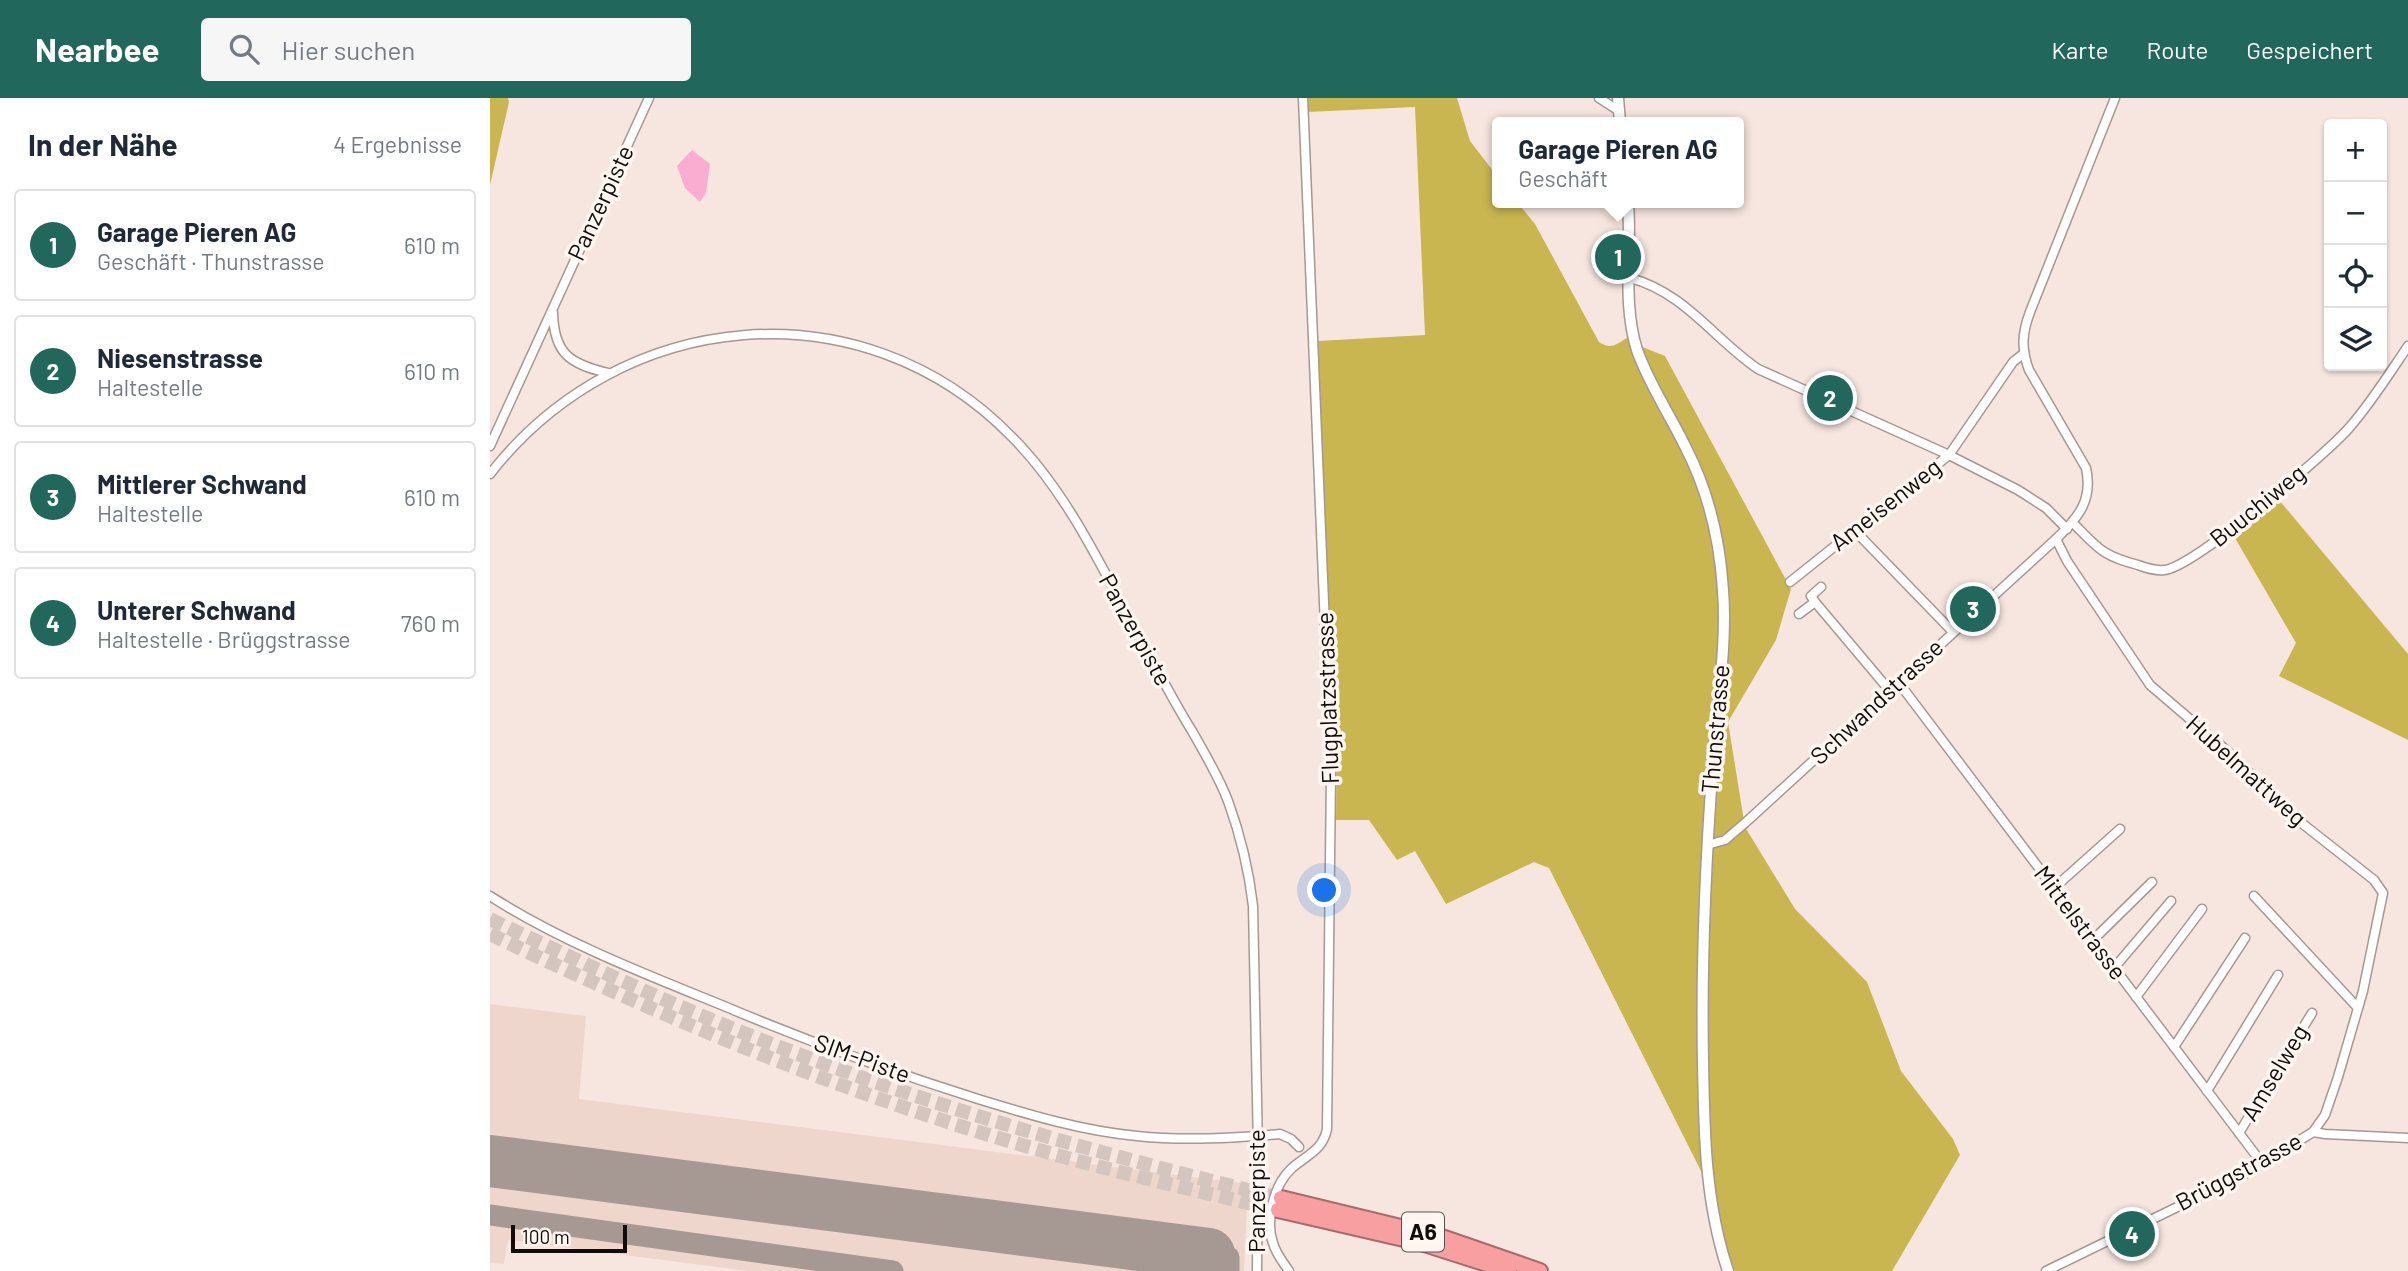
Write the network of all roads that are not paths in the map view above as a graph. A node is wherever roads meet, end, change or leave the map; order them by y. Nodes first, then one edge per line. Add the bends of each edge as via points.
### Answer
1 (649, 98) edge
2 (1303, 98) edge
3 (1599, 98) edge
4 (1618, 98) edge
5 (2115, 98) edge
6 (1620, 117) edge
7 (1628, 208) edge
8 (1630, 278) junction
9 (553, 309) junction
10 (2408, 346) edge
11 (2023, 355) junction
12 (608, 373) junction
13 (490, 446) edge
14 (1949, 455) junction
15 (490, 474) edge
16 (2070, 526) junction
17 (1858, 534) dead end
18 (2056, 538) junction
19 (1790, 582) dead end
20 (1821, 587) dead end
21 (1815, 602) junction
22 (1799, 614) dead end
23 (1953, 632) junction
24 (1899, 683) junction
25 (1890, 691) junction
26 (2120, 829) dead end
27 (1707, 845) junction
28 (2152, 882) dead end
29 (2054, 888) junction
30 (490, 896) edge
31 (2254, 896) dead end
32 (2171, 901) dead end
33 (2202, 909) dead end
34 (2245, 938) dead end
35 (2093, 940) junction
36 (2114, 968) junction
37 (2278, 975) dead end
38 (2136, 997) junction
39 (2358, 1008) junction
40 (2312, 1013) dead end
41 (2174, 1047) junction
42 (2207, 1091) junction
43 (2313, 1132) junction
44 (2239, 1133) junction
45 (1258, 1137) junction
46 (2408, 1138) edge
47 (1299, 1147) dead end
48 (2261, 1162) junction
49 (1270, 1225) junction
50 (1258, 1226) junction
51 (1256, 1271) edge
52 (1289, 1271) edge
53 (1509, 1271) edge
54 (1540, 1271) edge
55 (1728, 1271) edge
56 (2046, 1271) edge

1 - 9 street, Panzerpiste
2 - 49 street, Flugplatzstrasse via 1331,771 1328,1121 1320,1147 1280,1182
3 - 6 street
4 - 6 street
5 - 11 street via 2026,321
7 - 8 street, Thunstrasse
8 - 14 street, Buuchiweg via 1671,296 1767,373
8 - 27 street, Thunstrasse via 1637,348 1692,459 1721,565 1723,641
9 - 12 street via 555,336 568,358
9 - 13 street, Panzerpiste
10 - 16 street, Buuchiweg via 2346,431 2239,523 2183,564 2157,570 2111,557
11 - 14 street, Ameisenweg via 2013,362
11 - 16 street, Schwandstrasse via 2087,468 2088,496
12 - 15 street, Panzerpiste via 527,430
12 - 45 street, Panzerpiste via 672,347 739,335 838,341 892,358 944,383 996,421 1032,458 1056,489 1228,800 1253,906
14 - 16 street, Buuchiweg via 2026,494
14 - 19 street, Ameisenweg
16 - 18 street, Schwandstrasse
17 - 23 street
18 - 23 street, Schwandstrasse
18 - 39 street, Hubelmattweg via 2150,685 2299,821 2382,889
20 - 21 street via 1811,596
21 - 22 street
21 - 25 street
23 - 24 street, Schwandstrasse
24 - 25 street, Schwandstrasse
24 - 29 street, Mittelstrasse
25 - 27 street, Schwandstrasse via 1730,836
26 - 29 street
27 - 55 street, Thunstrasse via 1702,980 1704,1139 1713,1210
28 - 35 street
29 - 35 street, Mittelstrasse
30 - 45 street, SIM-Piste via 547,928 675,986 954,1092 1050,1120 1135,1136
31 - 39 street
32 - 36 street
33 - 38 street
34 - 41 street
35 - 36 street, Mittelstrasse
36 - 38 street, Mittelstrasse
37 - 42 street
38 - 41 street, Mittelstrasse
39 - 43 street, Brüggstrasse via 2334,1092
40 - 44 street, Amselweg
41 - 42 street, Mittelstrasse
42 - 44 street, Mittelstrasse
43 - 46 street
43 - 48 street, Brüggstrasse
44 - 48 street, Mittelstrasse
45 - 47 street, SIM-Piste via 1286,1135
45 - 50 street, Panzerpiste
48 - 56 street, Brüggstrasse
49 - 50 street
49 - 52 street via 1274,1248
50 - 51 street, Panzerpiste
53 - 54 highway, A6 via 1280,1204 1423,1231

